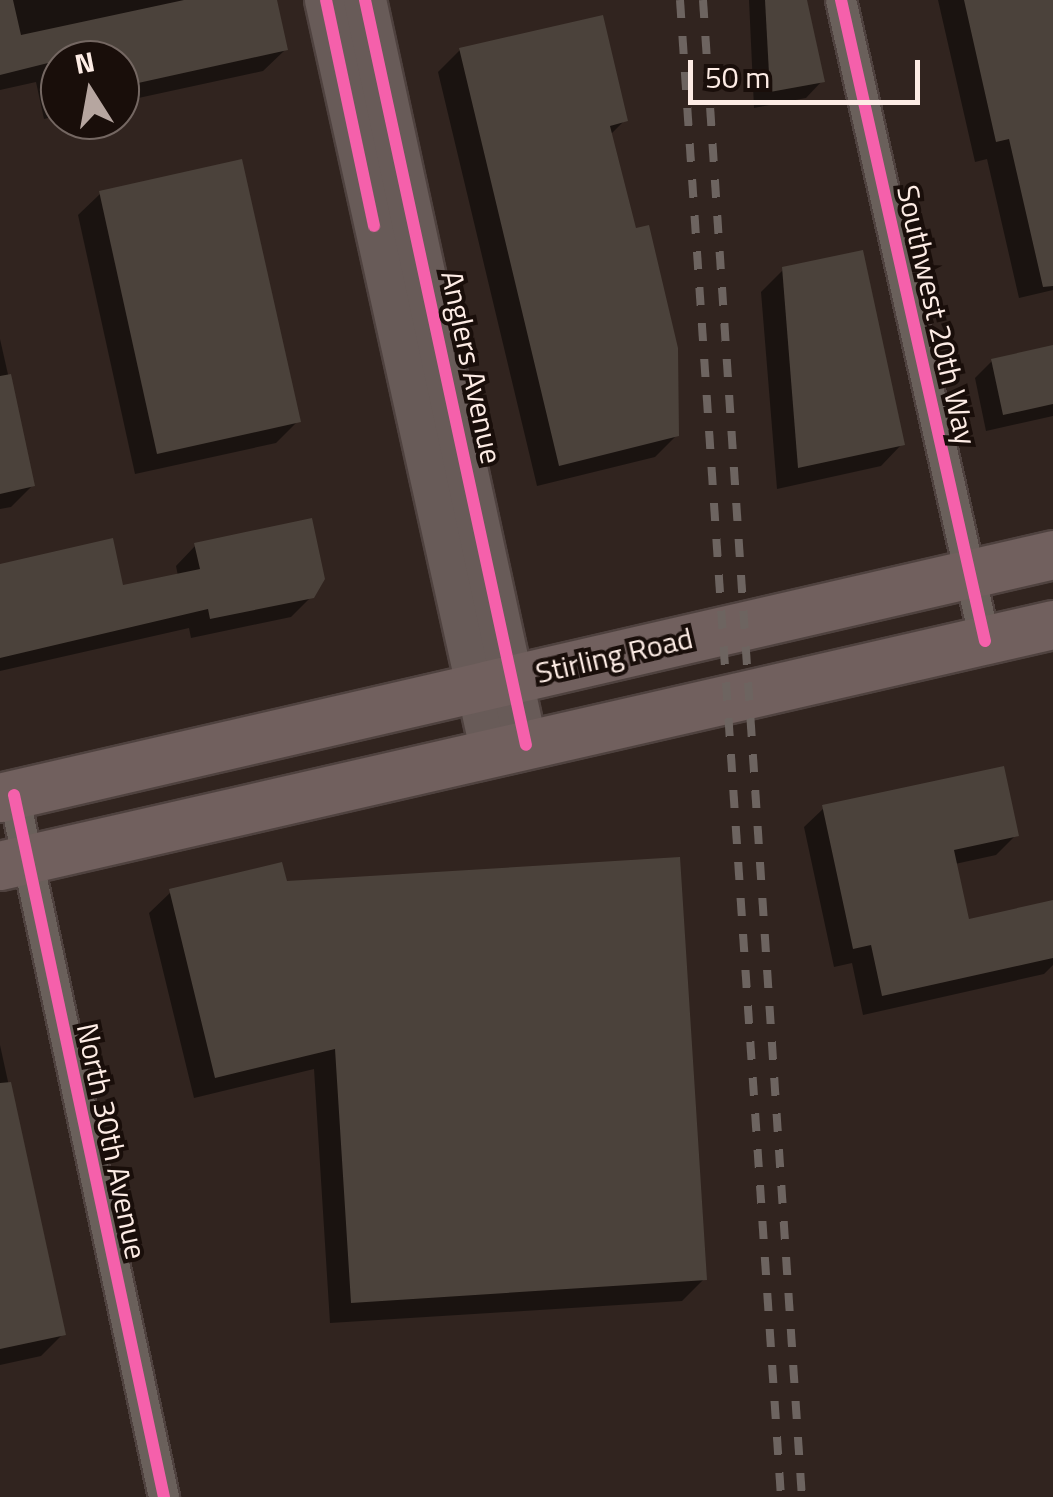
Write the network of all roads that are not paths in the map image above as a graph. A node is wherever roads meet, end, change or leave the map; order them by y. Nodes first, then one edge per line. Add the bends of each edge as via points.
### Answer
1 (326, 0) edge
2 (365, 0) edge
3 (841, 0) edge
4 (1053, 555) edge
5 (970, 574) junction
6 (1053, 625) edge
7 (985, 641) junction
8 (496, 683) junction
9 (509, 749) junction
10 (7, 797) edge
11 (13, 863) edge
12 (164, 1497) edge

1 - 8 street, Anglers Avenue
2 - 8 street, Anglers Avenue
3 - 5 street, Southwest 20th Way
4 - 5 main road, Stirling Road
5 - 7 street, Southwest 20th Way
5 - 8 main road, Stirling Road
6 - 7 main road
7 - 9 main road
8 - 9 street, Anglers Avenue
8 - 10 main road, Stirling Road
9 - 11 main road
10 - 11 street, North 30th Avenue
11 - 12 street, North 30th Avenue

